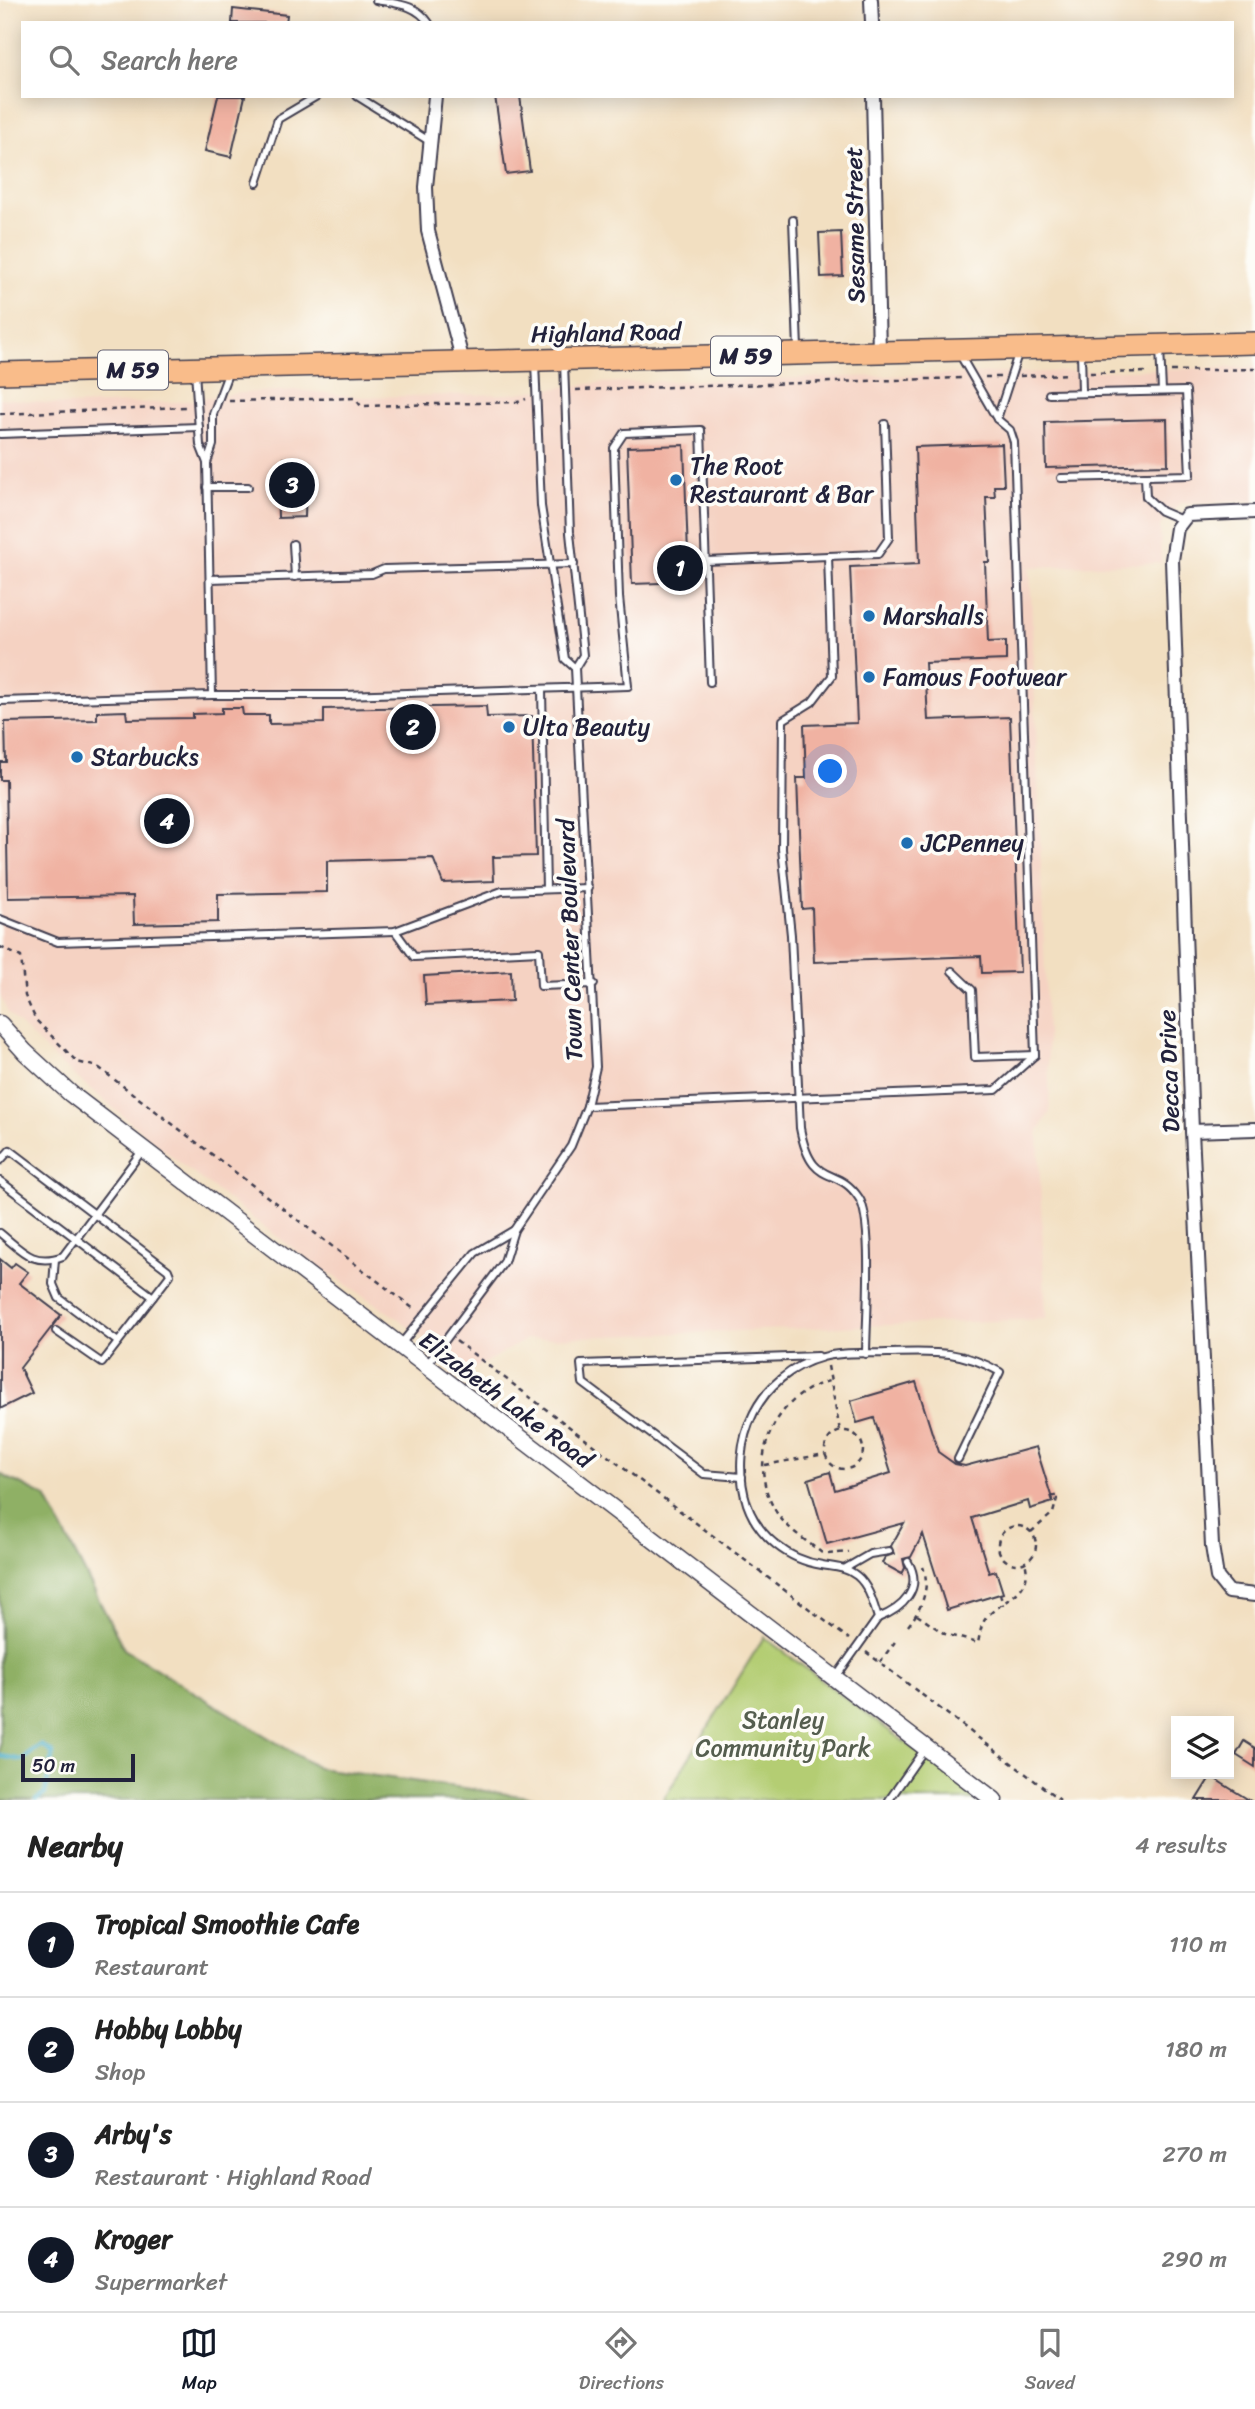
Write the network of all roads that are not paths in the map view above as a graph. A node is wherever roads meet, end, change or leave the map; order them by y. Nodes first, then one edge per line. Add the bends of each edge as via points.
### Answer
1 (376, 0) edge
2 (872, 0) edge
3 (427, 21) edge
4 (872, 21) edge
5 (314, 98) edge
6 (361, 98) edge
7 (435, 98) edge
8 (873, 98) edge
9 (433, 142) junction
10 (257, 183) dead end
11 (793, 220) dead end
12 (1255, 343) edge
13 (1160, 346) junction
14 (1081, 348) junction
15 (1020, 349) junction
16 (957, 351) junction
17 (879, 352) junction
18 (798, 354) junction
19 (535, 360) junction
20 (564, 360) junction
21 (463, 362) junction
22 (231, 368) junction
23 (195, 369) junction
24 (0, 373) edge
25 (1162, 391) junction
26 (1082, 393) junction
27 (1049, 394) dead end
28 (997, 419) junction
29 (885, 424) dead end
30 (199, 428) junction
31 (0, 434) edge
32 (207, 463) junction
33 (1145, 476) junction
34 (1061, 478) dead end
35 (208, 487) junction
36 (248, 487) dead end
37 (1255, 512) edge
38 (1182, 520) junction
39 (293, 544) dead end
40 (828, 556) junction
41 (706, 561) junction
42 (551, 564) junction
43 (574, 564) junction
44 (295, 577) junction
45 (209, 579) junction
46 (575, 668) junction
47 (710, 682) dead end
48 (577, 689) junction
49 (542, 690) junction
50 (212, 695) junction
51 (0, 701) edge
52 (588, 888) junction
53 (546, 889) junction
54 (0, 919) edge
55 (395, 931) junction
56 (952, 971) dead end
57 (594, 984) junction
58 (0, 1024) edge
59 (1035, 1055) junction
60 (798, 1098) junction
61 (587, 1106) junction
62 (1255, 1129) edge
63 (1192, 1131) junction
64 (142, 1150) junction
65 (0, 1161) edge
66 (0, 1181) edge
67 (95, 1214) junction
68 (514, 1230) junction
69 (0, 1233) edge
70 (78, 1238) junction
71 (55, 1259) junction
72 (153, 1297) junction
73 (56, 1331) dead end
74 (118, 1342) junction
75 (399, 1347) junction
76 (866, 1354) junction
77 (827, 1356) junction
78 (425, 1367) junction
79 (958, 1459) dead end
80 (742, 1477) junction
81 (889, 1551) dead end
82 (908, 1562) dead end
83 (844, 1569) junction
84 (1255, 1595) edge
85 (878, 1618) junction
86 (835, 1679) junction
87 (925, 1748) junction
88 (889, 1800) edge
89 (995, 1800) edge

1 - 3 lane via 411,6
2 - 4 street
5 - 10 lane via 278,119
6 - 9 lane via 395,117 414,135
7 - 9 street
8 - 17 street, Sesame Street
9 - 21 street via 426,187 428,231
11 - 18 lane
12 - 13 highway, Highland Road / M 59
13 - 14 highway, Highland Road / M 59
13 - 25 lane
14 - 15 highway, Highland Road / M 59
14 - 26 lane
15 - 16 highway, Highland Road / M 59
15 - 28 lane
16 - 17 highway, Highland Road / M 59
16 - 28 lane
17 - 18 highway, Highland Road / M 59
18 - 20 highway, Highland Road / M 59
19 - 20 highway, Highland Road / M 59
19 - 21 highway, Highland Road / M 59
19 - 42 lane, Town Center Boulevard via 541,506
20 - 43 lane, Town Center Boulevard
21 - 22 highway, Highland Road / M 59
22 - 23 highway, Highland Road / M 59
22 - 32 lane via 213,414 214,445
23 - 24 highway, Highland Road / M 59
23 - 30 lane
25 - 26 lane
25 - 33 lane via 1186,391 1190,474
26 - 27 lane
28 - 59 lane via 1010,430 1014,442
29 - 40 lane via 889,538 878,554
30 - 31 lane
30 - 32 lane
32 - 35 lane
33 - 34 lane
33 - 38 lane via 1146,497 1161,511
35 - 36 lane
35 - 45 lane
37 - 38 street via 1193,514
38 - 63 street, Decca Drive via 1172,560
39 - 44 lane
40 - 41 lane
40 - 60 lane via 832,677 812,702 783,720 781,734 782,849
41 - 47 lane
41 - 48 lane via 701,430 624,433 614,448 619,597 628,686
42 - 43 lane
42 - 44 lane
42 - 46 lane, Town Center Boulevard via 565,659
43 - 46 lane, Town Center Boulevard via 583,655
44 - 45 lane
45 - 50 lane
46 - 48 lane, Town Center Boulevard
48 - 49 lane
48 - 52 lane, Town Center Boulevard
49 - 50 lane
49 - 53 lane
50 - 51 lane
52 - 53 lane
52 - 57 lane, Town Center Boulevard
53 - 55 lane via 502,891
54 - 55 lane via 58,942
55 - 57 lane via 414,957 540,951 541,986
56 - 59 lane via 972,990 975,1057
57 - 61 lane, Town Center Boulevard via 596,1067
58 - 64 street, Elizabeth Lake Road via 44,1071
59 - 60 lane via 996,1090
60 - 61 lane
60 - 76 lane via 805,1152 813,1166 855,1193 867,1220
61 - 68 lane, Town Center Boulevard via 571,1146
62 - 63 street
63 - 84 street, Decca Drive via 1212,1546 1217,1577 1229,1592
64 - 67 lane
64 - 75 street, Elizabeth Lake Road
65 - 67 lane via 10,1150
66 - 70 lane
67 - 70 lane
67 - 72 lane via 168,1270 170,1275
68 - 75 lane, Town Center Boulevard via 475,1253
68 - 78 lane, Town Center Boulevard via 504,1262
69 - 71 lane via 35,1260
70 - 71 lane via 68,1252
70 - 72 lane
71 - 74 lane via 53,1284 59,1298
72 - 74 lane
73 - 74 lane via 102,1363
75 - 78 street, Elizabeth Lake Road
76 - 77 lane
76 - 79 lane via 953,1353 1000,1372
77 - 80 lane via 785,1374 761,1399 746,1429
77 - 80 lane via 581,1364 583,1383 704,1474
78 - 86 street, Elizabeth Lake Road
80 - 83 lane via 749,1509 772,1542 801,1560
81 - 83 lane via 866,1555
82 - 85 lane via 914,1578 911,1593 898,1610
83 - 85 lane via 863,1582
85 - 86 lane
86 - 87 street, Elizabeth Lake Road
87 - 88 lane
87 - 89 street, Elizabeth Lake Road

